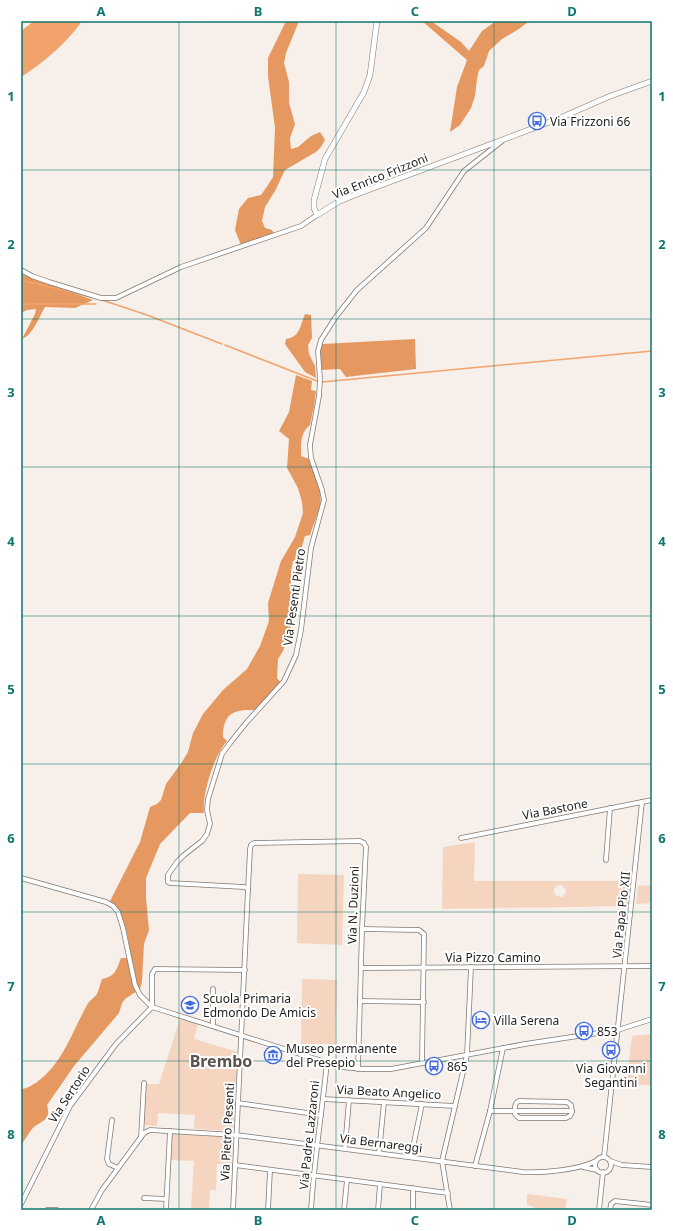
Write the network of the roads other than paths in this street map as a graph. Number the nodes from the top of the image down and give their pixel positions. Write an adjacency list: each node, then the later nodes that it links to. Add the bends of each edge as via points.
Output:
1 (377, 21): 4 (street, via 368,84 325,159 314,200)
2 (652, 81): 3 (street, Via Enrico Frizzoni)
3 (502, 140): 4 (street, Via Enrico Frizzoni, via 349,197); 13 (street, Via Pesenti Pietro, via 464,171 428,226 357,290 323,336 318,349 320,383 310,442 311,458 324,500 311,548 295,657 284,681 222,754 208,799 210,822 206,834 202,841 178,860 167,878 170,883)
4 (317, 216): 5 (street, Via Enrico Frizzoni, via 301,226 181,268 116,298 101,298 49,282)
5 (21, 270)
6 (652, 800): 7 (street, Via Bastone)
7 (642, 802): 8 (street, Via Bastone); 15 (street, Via Papa Pio XII)
8 (610, 808): 9 (street, Via Bastone); 11 (street)
9 (461, 838)
10 (364, 843): 13 (street, Via Pietro Pesenti, via 254,843 250,849); 14 (street, Via N. Duzioni, via 366,847)
11 (606, 860)
12 (21, 878): 24 (street, via 106,902 116,909 123,928 135,985 140,996)
13 (248, 889): 20 (street, Via Pietro Pesenti)
14 (362, 929): 17 (street, via 422,931); 19 (street, Via N. Duzioni)
15 (625, 966): 16 (street, Via Pizzo Camino); 18 (street, Via Pizzo Camino); 27 (street, Via Papa Pio XII)
16 (652, 966)
17 (424, 967): 18 (street, Via Pizzo Camino); 19 (street, Via Pizzo Camino); 23 (street)
18 (471, 967): 30 (street)
19 (361, 968): 22 (street, Via N. Duzioni)
20 (245, 970): 24 (street, via 155,969 152,974); 28 (street, Via Pietro Pesenti)
21 (213, 989): 26 (street)
22 (360, 1001): 23 (street); 33 (street, Via N. Duzioni)
23 (424, 1002): 32 (street)
24 (152, 1007): 26 (street); 74 (street, Via Sertorio, via 116,1044 71,1104)
25 (652, 1019): 27 (street)
26 (213, 1026): 28 (street)
27 (618, 1030): 29 (street); 53 (street)
28 (242, 1034): 31 (street); 38 (street, Via Pietro Pesenti)
29 (503, 1048): 30 (street); 41 (street)
30 (467, 1055): 32 (street); 40 (street)
31 (327, 1062): 33 (street); 35 (street, Via Padre Lazzaroni)
32 (422, 1063): 33 (street, via 386,1069)
33 (358, 1069)
34 (144, 1083): 48 (street)
35 (323, 1099): 36 (street, Via Beato Angelico); 44 (street, Via Padre Lazzaroni)
36 (349, 1100): 37 (street, Via Beato Angelico); 50 (street)
37 (384, 1102): 39 (street, Via Beato Angelico); 51 (street)
38 (238, 1103): 44 (street); 47 (street, Via Pietro Pesenti)
39 (422, 1104): 40 (street, Via Beato Angelico); 52 (street)
40 (455, 1106): 54 (street)
41 (490, 1111): 42 (street); 59 (street)
42 (515, 1111): 43 (street); 43 (street, via 520,1118 568,1118); 43 (street, via 515,1104 520,1101 567,1102 571,1105)
43 (572, 1111)
44 (321, 1115): 49 (street, Via Padre Lazzaroni)
45 (112, 1120): 62 (street, via 107,1159 109,1164)
46 (170, 1131): 47 (street, Via Bernareggi); 48 (street, Via Bernareggi, via 150,1130); 73 (street)
47 (236, 1136): 49 (street, Via Bernareggi); 57 (street, Via Pietro Pesenti)
48 (141, 1137): 62 (street)
49 (317, 1145): 50 (street, Via Bernareggi); 67 (street, Via Padre Lazzaroni)
50 (345, 1148): 51 (street, Via Bernareggi)
51 (379, 1153): 52 (street, Via Bernareggi)
52 (411, 1157): 54 (street, Via Bernareggi)
53 (604, 1157): 55 (street); 56 (street)
54 (442, 1161): 59 (street, Via Bernareggi); 71 (street)
55 (596, 1161): 60 (street); 65 (street)
56 (610, 1161): 58 (street); 63 (street)
57 (235, 1165): 64 (street); 80 (street, Via Pietro Pesenti)
58 (622, 1165): 61 (street); 63 (street)
59 (475, 1166): 60 (street, Via Bernareggi, via 528,1172)
60 (582, 1167): 65 (street)
61 (652, 1167)
62 (118, 1168): 78 (street)
63 (610, 1169): 66 (street)
64 (270, 1170): 67 (street); 81 (street)
65 (598, 1170): 66 (street)
66 (603, 1172): 87 (street)
67 (313, 1175): 68 (street); 82 (street, Via Padre Lazzaroni)
68 (347, 1180): 69 (street); 83 (street)
69 (380, 1184): 70 (street); 84 (street)
70 (413, 1188): 71 (street); 85 (street)
71 (448, 1193): 86 (street)
72 (144, 1198): 73 (street)
73 (166, 1200): 79 (street)
74 (21, 1204)
75 (652, 1205): 88 (street, via 616,1201 611,1204)
76 (47, 1210): 77 (street)
77 (57, 1210)
78 (91, 1210)
79 (166, 1210)
80 (233, 1210)
81 (268, 1210)
82 (311, 1210)
83 (344, 1210)
84 (378, 1210)
85 (413, 1210)
86 (450, 1210)
87 (599, 1210)
88 (610, 1210)

